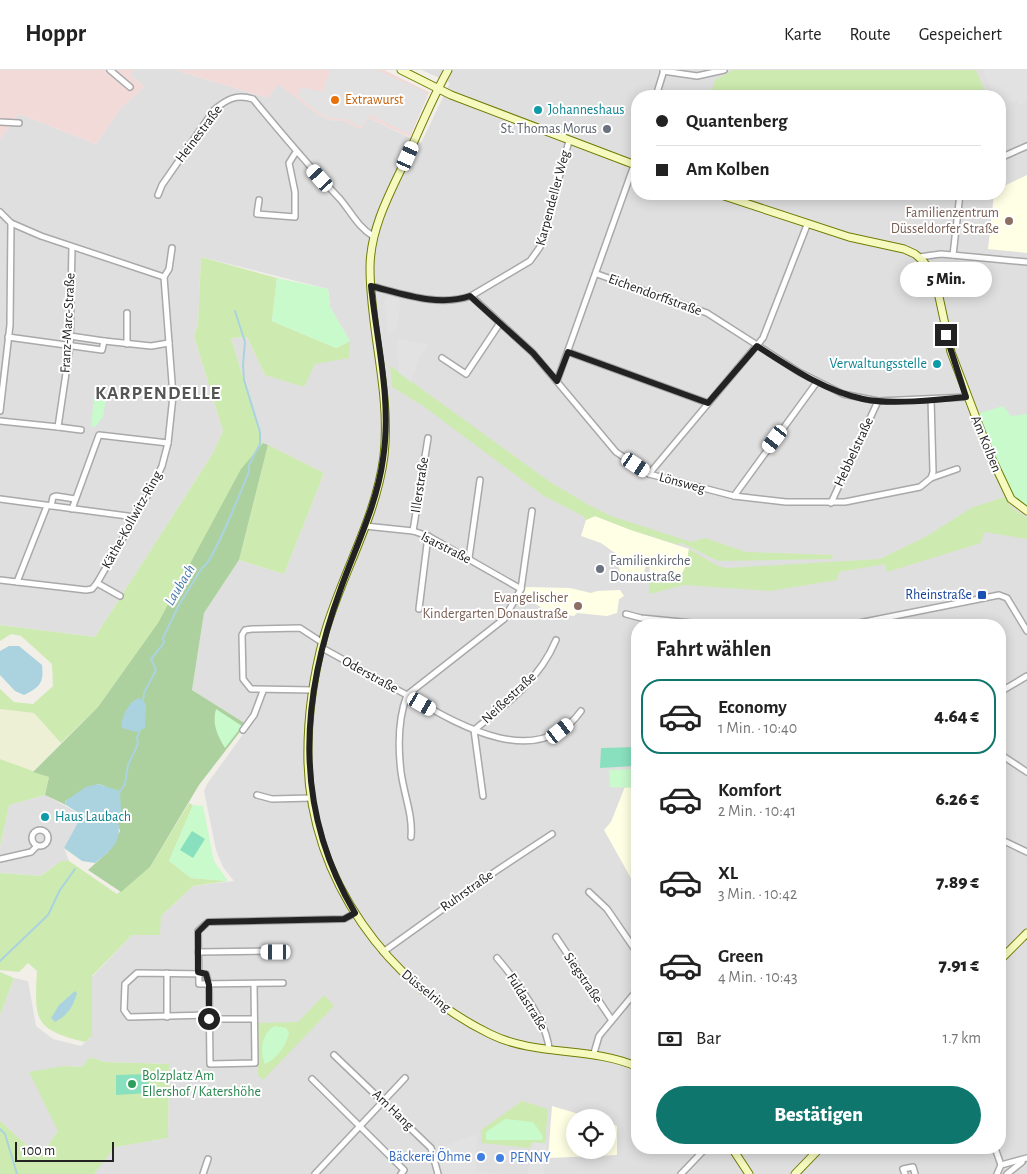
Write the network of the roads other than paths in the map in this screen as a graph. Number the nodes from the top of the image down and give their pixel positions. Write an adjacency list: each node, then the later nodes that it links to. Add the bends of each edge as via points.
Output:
1 (110, 70): 6 (street)
2 (400, 70): 7 (street)
3 (448, 70): 7 (street, Düsselring)
4 (724, 70): 5 (street, via 697,76)
5 (664, 71): 8 (street)
6 (130, 87)
7 (438, 89): 11 (street); 24 (street, Düsselring)
8 (658, 90)
9 (0, 122): 10 (street)
10 (18, 124)
11 (569, 141): 15 (street); 33 (street, Karpendeller Weg, via 537,255)
12 (1027, 146): 14 (street)
13 (296, 152): 17 (street, Heinestraße, via 253,99 235,96 214,110); 18 (street, via 290,163 295,217 257,214); 24 (street, Heinestraße)
14 (1006, 155)
15 (631, 164)
16 (631, 180): 30 (street)
17 (158, 195)
18 (259, 200)
19 (735, 200): 23 (street)
20 (959, 200): 27 (street)
21 (0, 212): 22 (street)
22 (11, 223): 25 (street); 37 (street)
23 (807, 225): 28 (street, via 857,240 904,249); 42 (street, via 764,338)
24 (373, 236): 32 (street, Düsselring)
25 (72, 247): 31 (street); 36 (street, Franz-Marc-Straße)
26 (172, 248): 31 (street, Käthe-Kollwitz-Ring, via 169,270)
27 (953, 255): 28 (street); 29 (street)
28 (919, 257): 47 (street, Am Kolben, via 936,283 946,335)
29 (1027, 262)
30 (597, 274): 42 (street, Eichendorffstraße, via 701,310); 43 (street)
31 (164, 277): 39 (street, Käthe-Kollwitz-Ring)
32 (371, 286): 33 (street, Karpendeller Weg, via 429,299); 70 (street, Düsselring, via 386,416 384,458)
33 (470, 296): 35 (street, Lönsweg)
34 (127, 313): 40 (street)
35 (500, 323): 44 (street, via 466,374); 45 (street, Lönsweg, via 533,353)
36 (70, 336): 38 (street); 41 (street, Franz-Marc-Straße)
37 (8, 337): 41 (street); 51 (street)
38 (104, 341): 40 (street); 41 (street, via 102,350)
39 (169, 343): 40 (street, via 152,346); 56 (street, Käthe-Kollwitz-Ring, via 173,396)
40 (127, 344)
41 (70, 346): 53 (street, Franz-Marc-Straße)
42 (757, 346): 46 (street, Eichendorffstraße); 50 (street)
43 (568, 352): 45 (street); 50 (street)
44 (442, 358)
45 (557, 381): 58 (street, Lönsweg, via 616,452)
46 (817, 382): 49 (street, Eichendorffstraße, via 852,396); 61 (street)
47 (966, 397): 48 (street); 68 (street, Am Kolben, via 1003,486 1016,504)
48 (931, 399): 49 (street, Eichendorffstraße); 59 (street, via 934,466)
49 (878, 401): 64 (street, Hebbelstraße)
50 (708, 403): 58 (street)
51 (0, 411)
52 (0, 421): 53 (street)
53 (58, 427): 54 (street)
54 (81, 430)
55 (428, 438): 71 (street, Illerstraße)
56 (168, 443): 63 (street, via 99,435); 69 (street, Käthe-Kollwitz-Ring, via 162,466)
57 (957, 469): 59 (street, Lönsweg)
58 (649, 474): 61 (street, Lönsweg)
59 (931, 478): 64 (street, Lönsweg, via 913,490)
60 (480, 480): 73 (street)
61 (734, 496): 64 (street, Lönsweg)
62 (0, 499): 65 (street)
63 (75, 499): 65 (street, via 56,496); 66 (street)
64 (831, 503)
65 (49, 506): 66 (street); 75 (street)
66 (72, 509): 69 (street)
67 (532, 511): 77 (street)
68 (1027, 512)
69 (135, 517): 76 (street, Käthe-Kollwitz-Ring)
70 (365, 526): 71 (street, Isarstraße); 85 (street, Düsselring)
71 (413, 532): 72 (street, Isarstraße)
72 (428, 536): 73 (street, Isarstraße); 79 (street)
73 (469, 558): 77 (street, Isarstraße)
74 (0, 580): 75 (street, Käthe-Kollwitz-Ring)
75 (17, 582): 76 (street, Käthe-Kollwitz-Ring, via 86,590)
76 (97, 583): 78 (street, Käthe-Kollwitz-Ring)
77 (522, 589): 90 (street, via 504,619)
78 (120, 596)
79 (419, 609)
80 (626, 614): 81 (street)
81 (649, 619)
82 (879, 619): 83 (street, via 999,595 1006,598)
83 (1027, 631)
84 (556, 640): 93 (street, Neißestraße, via 544,665 526,686)
85 (322, 646): 88 (street, Düsselring); 89 (street, via 300,628 245,630 242,635 243,679 251,689); 90 (street, Oderstraße)
86 (1027, 676): 87 (street)
87 (1006, 688)
88 (313, 690): 89 (street); 98 (street, Düsselring, via 308,763)
89 (263, 691): 92 (street, via 254,715)
90 (407, 695): 93 (street, Oderstraße, via 455,723); 100 (street, via 402,709 400,737 401,771 413,821)
91 (580, 711): 93 (street, Oderstraße, via 560,731 521,741)
92 (243, 730)
93 (474, 730): 97 (street)
94 (1006, 758): 95 (street)
95 (1027, 772)
96 (257, 795): 98 (street, via 272,799)
97 (483, 796)
98 (312, 798): 106 (street, Düsselring, via 328,860)
99 (552, 834): 113 (street, Ruhrstraße)
100 (411, 837)
101 (1006, 843): 103 (street)
102 (37, 846): 104 (street, via 31,852)
103 (1027, 852)
104 (0, 859)
105 (589, 892): 109 (street, via 607,909)
106 (355, 913): 112 (street, via 344,919 208,922 198,932); 113 (street, Düsselring)
107 (1027, 933): 111 (street)
108 (556, 937): 124 (street, Siegstraße)
109 (631, 944)
110 (281, 951): 112 (street)
111 (1006, 951)
112 (198, 952): 115 (street)
113 (383, 952): 125 (street, Düsselring, via 419,988 471,1024 519,1046)
114 (497, 958): 125 (street, Fuldastraße, via 545,1029)
115 (198, 972): 116 (street); 119 (street, via 206,974); 119 (street, via 199,984)
116 (167, 973): 121 (street); 121 (street, via 137,973 124,984 124,1010 129,1017)
117 (283, 983): 118 (street)
118 (254, 984): 119 (street); 123 (street)
119 (209, 985): 122 (street)
120 (631, 997): 124 (street)
121 (167, 1017): 122 (street)
122 (209, 1017): 123 (street); 123 (street, via 210,1064 254,1063)
123 (254, 1019)
124 (611, 1019): 126 (street, via 599,1036)
125 (549, 1050): 126 (street, Düsselring)
126 (594, 1053): 128 (street, Düsselring)
127 (334, 1055): 131 (street, Am Hang)
128 (631, 1065)
129 (405, 1078): 131 (street)
130 (312, 1079): 132 (street)
131 (384, 1101): 132 (street); 143 (street, Am Hang, via 431,1148)
132 (360, 1126): 141 (street); 142 (street, via 404,1170)
133 (700, 1154): 144 (street)
134 (736, 1154): 145 (street)
135 (814, 1154): 146 (street)
136 (997, 1154): 139 (street)
137 (208, 1159): 140 (street)
138 (1025, 1159): 139 (street); 150 (street)
139 (1001, 1165): 149 (street)
140 (203, 1174)
141 (315, 1174)
142 (401, 1174)
143 (438, 1174)
144 (680, 1174)
145 (749, 1174)
146 (795, 1174)
147 (905, 1174): 148 (street, via 903,1169 913,1166)
148 (915, 1174)
149 (997, 1174)
150 (1007, 1174)

